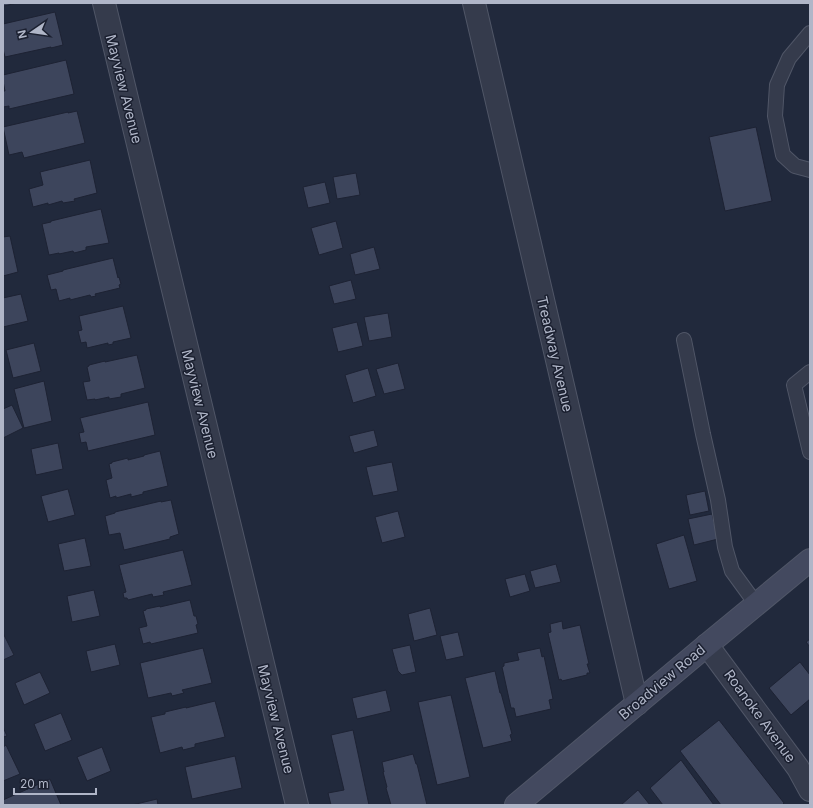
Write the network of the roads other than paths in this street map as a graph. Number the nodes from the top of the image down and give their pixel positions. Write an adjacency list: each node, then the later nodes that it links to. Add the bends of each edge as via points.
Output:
1 (104, 3): 13 (street, Mayview Avenue)
2 (474, 3): 11 (street, Treadway Avenue)
3 (810, 33): 4 (lane, via 789,58 777,85 775,116 783,155 795,166)
4 (810, 170)
5 (684, 340): 9 (lane, via 718,500 725,547 732,571)
6 (810, 372): 7 (lane, via 794,385)
7 (810, 452)
8 (810, 560): 9 (main road, Broadview Road)
9 (756, 604): 10 (main road, Broadview Road)
10 (707, 644): 11 (main road, Broadview Road); 12 (street, Roanoke Avenue, via 798,768)
11 (637, 704): 14 (main road, Broadview Road)
12 (810, 790)
13 (297, 805)
14 (516, 805)

